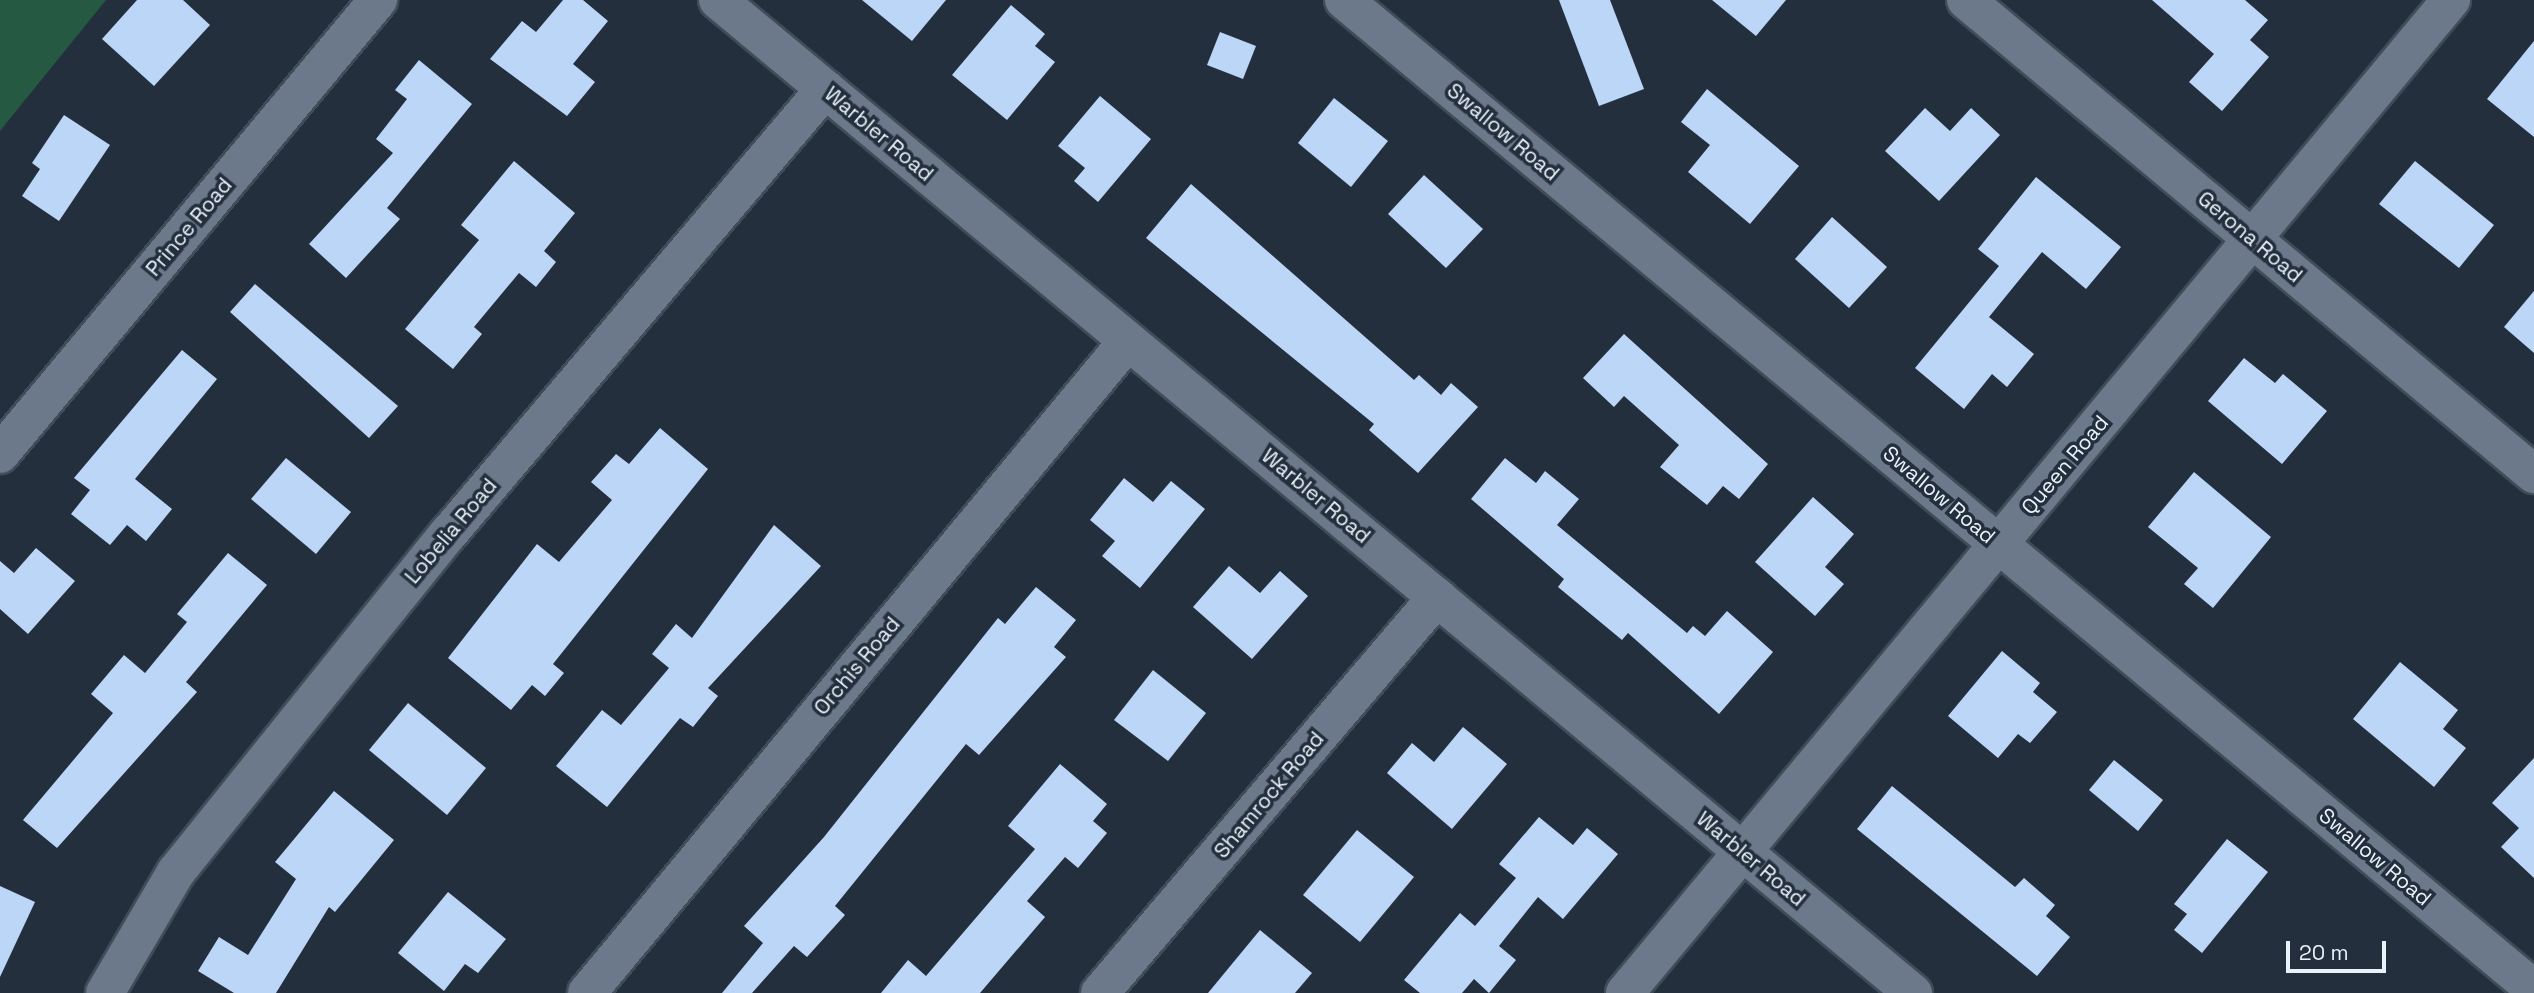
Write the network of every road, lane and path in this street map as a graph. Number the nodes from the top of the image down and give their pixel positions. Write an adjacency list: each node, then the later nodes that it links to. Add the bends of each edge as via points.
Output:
1 (378, 0): 9 (street, Prince Road)
2 (718, 0): 6 (street, Warbler Road)
3 (1344, 0): 11 (street, Swallow Road)
4 (1966, 0): 7 (street, Gerona Road)
5 (2451, 0): 7 (street, Queen Road)
6 (825, 89): 8 (street, Warbler Road); 15 (street, Lobelia Road, via 449,533 176,872)
7 (2253, 240): 10 (street, Gerona Road); 11 (street, Queen Road)
8 (1128, 341): 12 (street, Warbler Road); 16 (street, Orchis Road)
9 (0, 454)
10 (2534, 474)
11 (1998, 545): 13 (street, Queen Road); 14 (street, Swallow Road)
12 (1437, 597): 13 (street, Warbler Road); 17 (street, Shamrock Road)
13 (1742, 851): 18 (street, Queen Road); 19 (street, Warbler Road)
14 (2534, 989)
15 (105, 993)
16 (587, 993)
17 (1100, 993)
18 (1625, 993)
19 (1913, 993)

